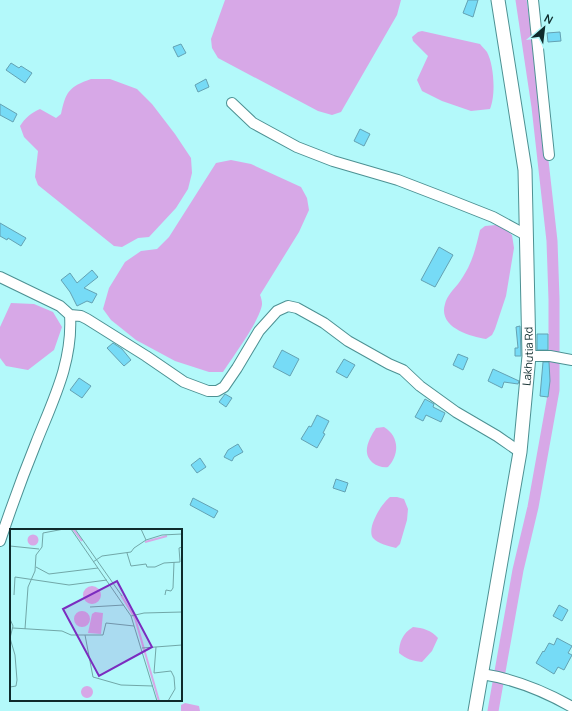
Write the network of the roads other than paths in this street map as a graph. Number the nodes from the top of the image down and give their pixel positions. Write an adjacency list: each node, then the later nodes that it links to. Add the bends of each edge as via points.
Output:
1 (498, 0): 5 (street, Lakhutia Rd, via 525,170)
2 (533, 0): 4 (street)
3 (232, 103): 5 (street, via 253,123 298,147 450,200 493,217)
4 (549, 156)
5 (526, 235): 8 (street, Lakhutia Rd)
6 (0, 277): 7 (street, via 60,306)
7 (70, 315): 10 (street, via 81,316 184,382 208,391 217,391 224,386 259,331 277,311 288,306 297,308 324,323 348,341 403,370 456,412); 11 (street, via 71,332 64,370)
8 (529, 356): 9 (street); 10 (street, Lakhutia Rd)
9 (572, 360)
10 (520, 452): 12 (street, Lakhutia Rd)
11 (0, 541)
12 (482, 674): 13 (street, via 520,683); 14 (street, Lakhutia Rd)
13 (572, 707)
14 (475, 711)

